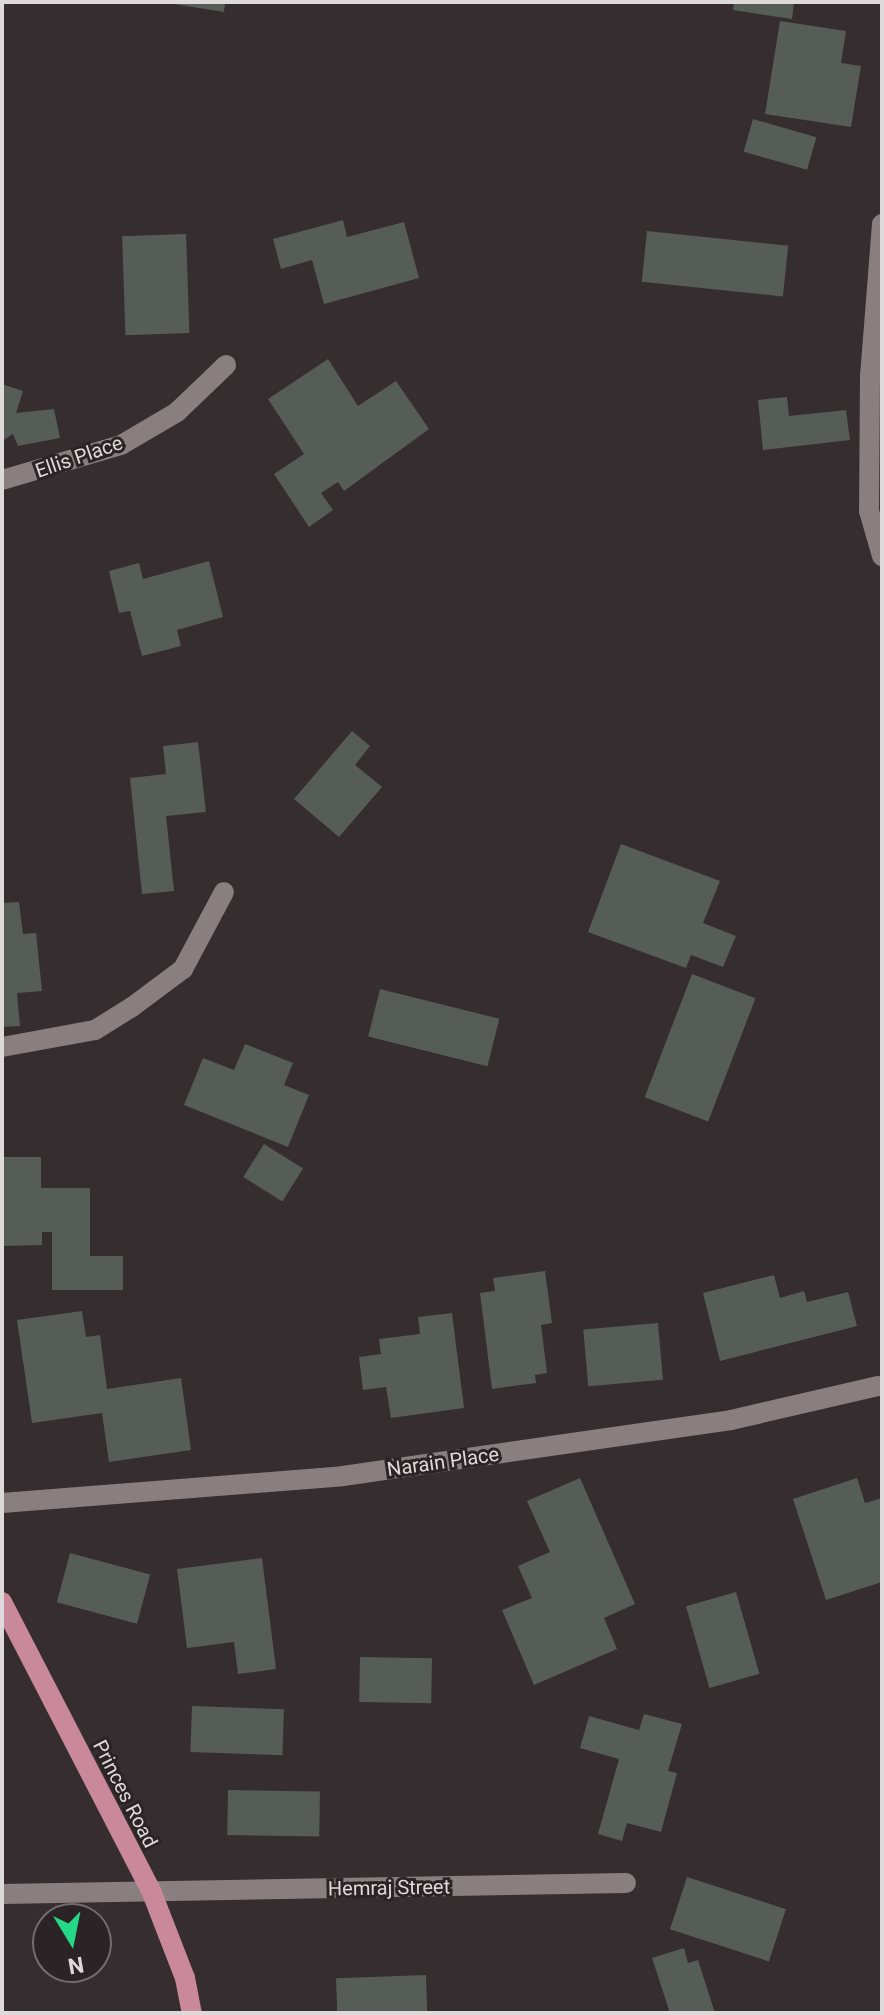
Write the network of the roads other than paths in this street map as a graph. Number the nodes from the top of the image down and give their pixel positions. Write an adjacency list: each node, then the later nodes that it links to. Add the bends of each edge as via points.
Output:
1 (882, 224): 4 (street, via 870,375 869,511)
2 (226, 365): 3 (street, Ellis Place, via 177,412 121,445)
3 (2, 480)
4 (882, 556)
5 (224, 892): 6 (street, via 183,969 132,1007 95,1030)
6 (2, 1047)
7 (878, 1386): 8 (street, Narain Place, via 731,1420 343,1476)
8 (2, 1503)
9 (2, 1602): 11 (main road, Princes Road)
10 (626, 1883): 11 (street, Hemraj Street)
11 (152, 1893): 12 (street, Hemraj Street); 13 (main road, Princes Road, via 185,1978)
12 (2, 1894)
13 (192, 2013)

